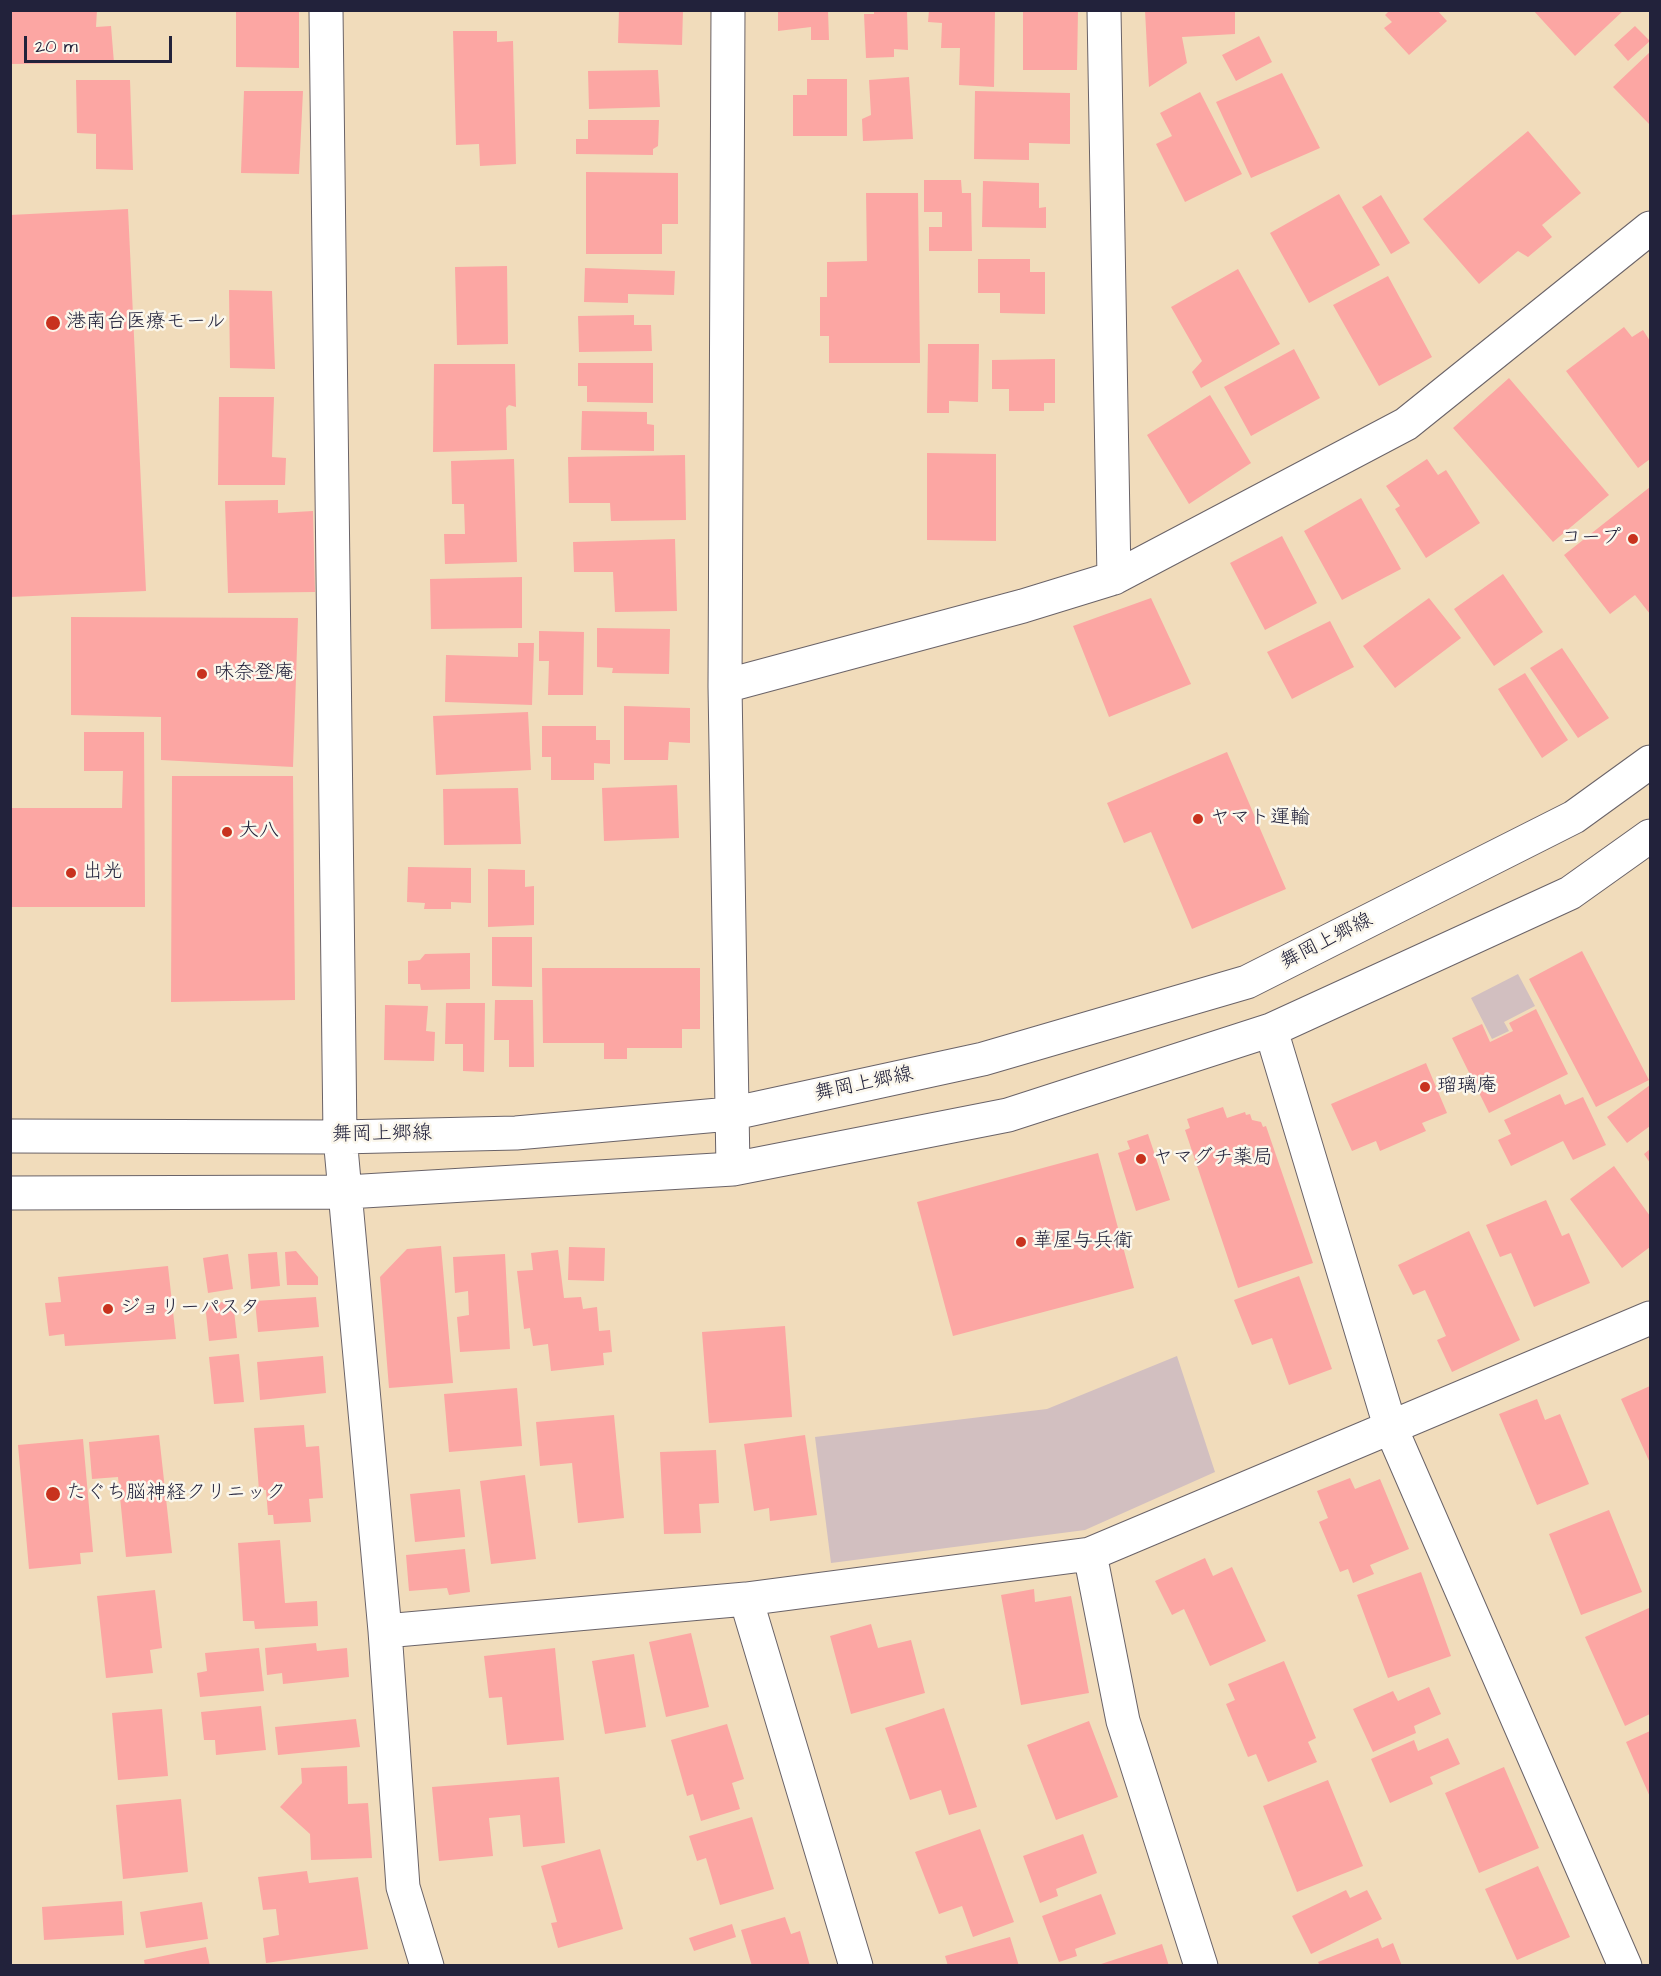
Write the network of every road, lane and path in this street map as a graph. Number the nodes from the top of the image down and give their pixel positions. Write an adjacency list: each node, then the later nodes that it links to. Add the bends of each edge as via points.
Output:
1 (326, 10): 12 (street)
2 (728, 10): 6 (street)
3 (1104, 10): 5 (street)
4 (1650, 228): 5 (street, via 1406,424)
5 (1114, 578): 6 (street)
6 (725, 686): 10 (street)
7 (1650, 762): 10 (street, 舞岡上郷線, via 1574,817 1247,982 983,1059)
8 (1650, 836): 9 (street, via 1570,893)
9 (1272, 1030): 13 (street, via 1008,1115); 17 (street)
10 (730, 1114): 12 (street, 舞岡上郷線, via 516,1132); 13 (street)
11 (10, 1136): 12 (street, 舞岡上郷線)
12 (340, 1137): 14 (street)
13 (733, 1168): 14 (street)
14 (347, 1192): 15 (street); 20 (street)
15 (10, 1193)
16 (1650, 1318): 17 (street)
17 (1390, 1426): 18 (street); 24 (street)
18 (1090, 1554): 19 (street); 23 (street, via 1123,1721)
19 (746, 1599): 20 (street); 22 (street)
20 (385, 1631): 21 (street, via 403,1887)
21 (427, 1965)
22 (856, 1965)
23 (1201, 1965)
24 (1625, 1965)

